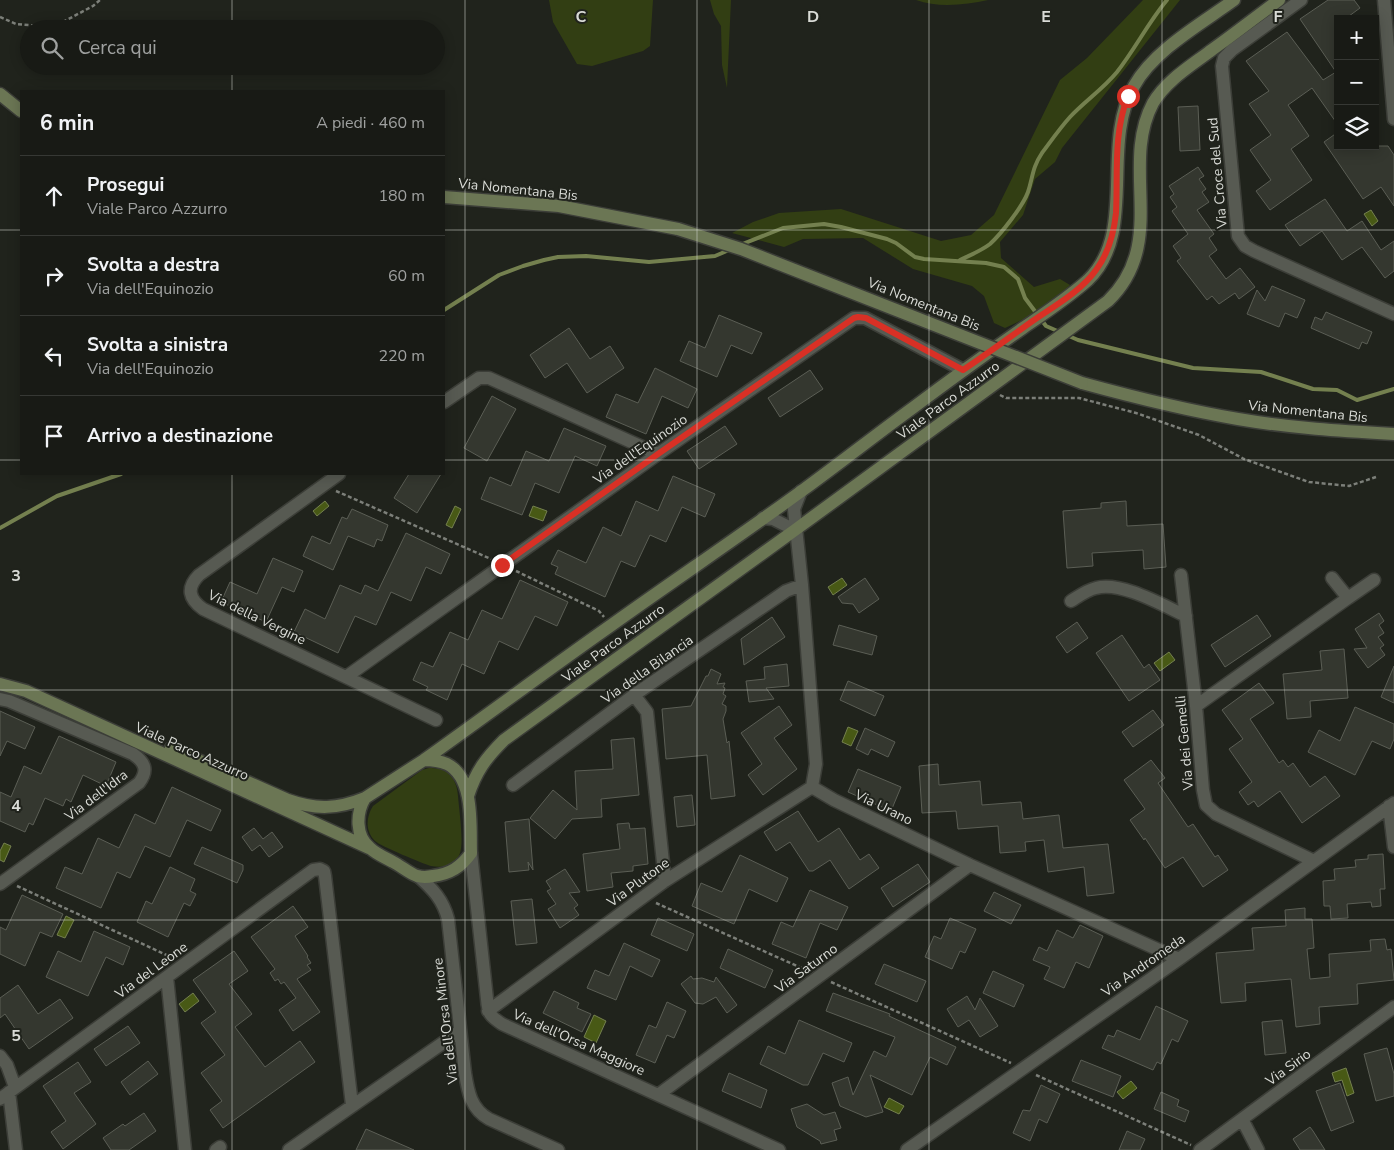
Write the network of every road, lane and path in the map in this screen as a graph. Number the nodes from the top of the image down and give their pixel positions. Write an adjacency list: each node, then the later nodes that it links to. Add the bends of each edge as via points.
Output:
1 (100, 0): 7 (path)
2 (1234, 0): 14 (street, Viale Parco Azzurro, via 1159,54 1133,86 1120,121 1112,235 1097,269 1072,294)
3 (1279, 0): 15 (street, Viale Parco Azzurro, via 1178,75 1159,94 1148,114 1140,148 1139,241 1133,263 1117,291 1108,301)
4 (1301, 0): 13 (street, Via Croce del Sud, via 1223,60 1238,236 1248,249)
5 (1384, 0): 11 (street)
6 (0, 17): 8 (path)
7 (67, 20)
8 (20, 24)
9 (0, 94): 10 (street)
10 (20, 110)
11 (1394, 119)
12 (445, 197): 17 (street, Via Nomentana Bis, bridge, via 559,206 678,230 741,249 1082,383 1149,401 1239,419 1320,430)
13 (1394, 314)
14 (963, 370): 18 (street, Via dell'Equinozio, via 866,318 856,318); 22 (street, Viale Parco Azzurro)
15 (987, 390): 20 (path, via 1006,398 1078,398 1136,413 1199,434 1244,458 1309,482 1349,486); 24 (street, Viale Parco Azzurro)
16 (445, 401): 18 (street, via 479,378 489,378)
17 (1394, 434)
18 (658, 454): 25 (street, Via dell'Equinozio)
19 (338, 475): 21 (street, Via della Vergine)
20 (1376, 477)
21 (323, 485): 25 (path); 35 (street, Via della Vergine, via 199,575 192,585 191,595 203,609)
22 (801, 491): 23 (street, Viale Parco Azzurro); 24 (street, via 794,509)
23 (763, 518): 24 (street); 33 (street, Viale Parco Azzurro)
24 (796, 530): 29 (street); 44 (street, Viale Parco Azzurro, via 504,740 482,764)
25 (502, 565): 33 (path, via 599,611); 35 (street, Via dell'Equinozio)
26 (1181, 574): 32 (street, Via dei Gemelli)
27 (1332, 578): 30 (street)
28 (1374, 580): 30 (street)
29 (802, 585): 37 (street, Via della Bilancia, via 786,591); 43 (street, via 815,752)
30 (1348, 598): 39 (street)
31 (1071, 601): 32 (street, via 1095,588 1107,586 1132,592)
32 (1186, 616): 39 (street, Via dei Gemelli)
33 (610, 626): 41 (street, Viale Parco Azzurro)
34 (0, 676): 45 (street, Viale Parco Azzurro, via 296,802 329,807)
35 (346, 677): 40 (street, Via della Vergine)
36 (0, 684): 48 (street, Viale Parco Azzurro, via 26,692)
37 (634, 695): 42 (street, Via della Bilancia); 53 (street, via 647,712)
38 (0, 699): 54 (street, Via dell'Idra, via 134,754 144,769 139,783)
39 (1196, 706): 50 (street, Via dei Gemelli, via 1203,790 1208,807 1216,814)
40 (436, 720)
41 (424, 760): 44 (street, Viale Parco Azzurro, via 441,762 453,768 462,779); 45 (street, Viale Parco Azzurro)
42 (513, 785)
43 (812, 787): 51 (street, Via Urano); 53 (street, Via Plutone)
44 (468, 796): 49 (street, Viale Parco Azzurro)
45 (365, 798): 48 (street, via 358,812 358,823)
46 (1392, 804): 47 (street); 50 (street, Via Andromeda)
47 (1394, 847)
48 (369, 848): 52 (street, Viale Parco Azzurro)
49 (471, 853): 52 (street, via 451,872); 61 (street)
50 (1314, 860): 56 (street, Via Andromeda)
51 (970, 865): 56 (street, Via Urano); 58 (street, Via Saturno)
52 (418, 876): 62 (street, Via dell'Orsa Minore, via 440,898 448,919)
53 (665, 880): 55 (street, Via Plutone)
54 (3, 882): 57 (path)
55 (643, 897): 58 (path); 61 (street, Via Plutone)
56 (1179, 959): 64 (street, Via Andromeda)
57 (186, 963): 59 (street, Via del Leone); 67 (street, Via del Leone, via 313,870 321,869 326,876)
58 (819, 976): 64 (path); 66 (street, Via Saturno)
59 (167, 977): 65 (street, Via del Leone); 70 (street)
60 (1394, 1007): 68 (street, Via Sirio)
61 (488, 1011): 66 (street, Via dell'Orsa Maggiore, via 502,1024)
62 (460, 1031): 67 (street); 72 (street, Via dell'Orsa Minore, via 468,1089 472,1103 480,1113)
63 (0, 1056): 65 (street, via 7,1066)
64 (1022, 1069): 74 (street, Via Andromeda); 75 (path)
65 (8, 1093): 69 (street)
66 (658, 1094): 73 (street, Via dell'Orsa Maggiore)
67 (352, 1105): 71 (street)
68 (1242, 1120): 75 (street, Via Sirio); 76 (street)
69 (16, 1150)
70 (185, 1150)
71 (289, 1150)
72 (558, 1150)
73 (779, 1150)
74 (907, 1150)
75 (1200, 1150)
76 (1258, 1150)

